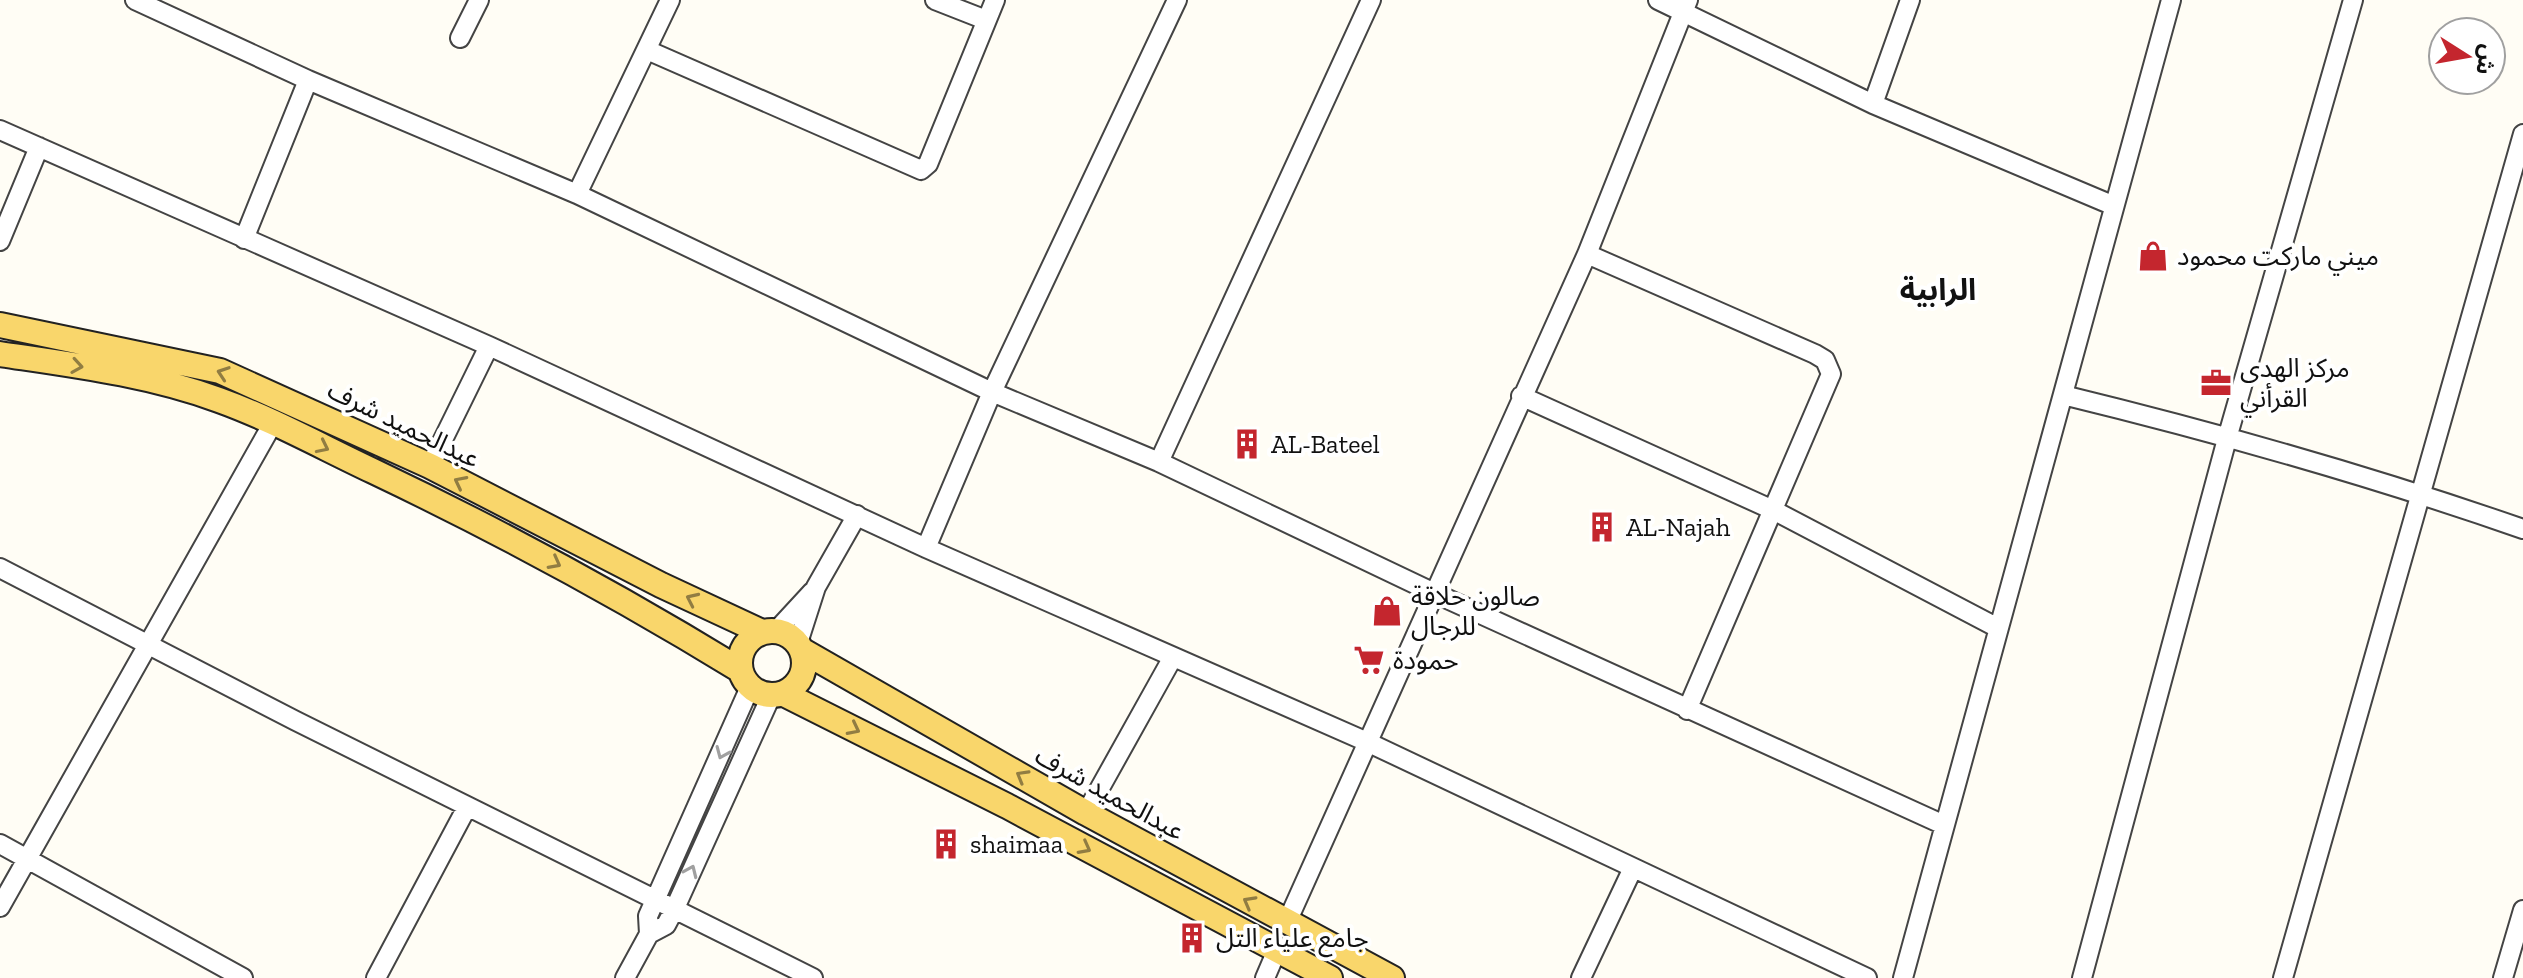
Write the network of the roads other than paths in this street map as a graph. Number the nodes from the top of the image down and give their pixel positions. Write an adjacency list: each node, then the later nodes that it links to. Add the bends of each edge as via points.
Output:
1 (135, 0): 16 (street)
2 (479, 0): 14 (street)
3 (670, 0): 15 (street)
4 (935, 0): 13 (street)
5 (995, 0): 13 (street)
6 (1177, 0): 29 (street)
7 (1371, 0): 34 (street)
8 (1658, 0): 12 (street)
9 (1910, 0): 17 (street)
10 (2171, 0): 22 (street)
11 (2353, 0): 33 (street)
12 (1686, 6): 17 (street); 25 (street)
13 (986, 20): 15 (street, via 928,164 921,170)
14 (460, 38)
15 (647, 50): 21 (street)
16 (308, 80): 21 (street); 23 (street)
17 (1873, 104): 22 (street)
18 (0, 130): 20 (street)
19 (2523, 134): 36 (street)
20 (39, 147): 23 (street); 24 (street)
21 (577, 194): 29 (street)
22 (2112, 205): 30 (street)
23 (244, 239): 27 (street)
24 (0, 241)
25 (1587, 254): 31 (street); 37 (street, via 1825,360 1831,374 1828,385)
26 (0, 325): 35 (main road, عبدالحميد شرف, one-way to 26, via 220,371)
27 (489, 346): 35 (street); 38 (street)
28 (0, 354): 32 (main road, one-way to 32, via 154,380)
29 (992, 392): 34 (street); 40 (street)
30 (2063, 395): 33 (street); 44 (street)
31 (1521, 396): 37 (street); 43 (street)
32 (273, 423): 46 (street); 49 (main road, one-way to 49, via 649,614)
33 (2228, 435): 36 (street); 75 (street)
34 (1159, 462): 43 (street)
35 (430, 466): 45 (main road, عبدالحميد شرف, one-way to 35)
36 (2422, 493): 39 (street); 76 (street)
37 (1773, 510): 44 (street); 50 (street)
38 (857, 515): 40 (street); 42 (street)
39 (2523, 529)
40 (926, 548): 48 (street)
41 (0, 568): 46 (street)
42 (816, 587): 45 (street); 47 (street)
43 (1432, 592): 50 (street); 51 (street)
44 (1998, 628): 54 (street)
45 (769, 631): 47 (main road); 49 (main road, via 747,643 740,661)
46 (150, 644): 52 (street); 56 (street)
47 (800, 647): 49 (main road, via 802,676); 53 (main road, عبدالحميد شرف, one-way to 47)
48 (1173, 657): 51 (street); 53 (street)
49 (761, 687): 58 (street, one-way to 58); 60 (street, one-way to 49); 64 (main road, one-way to 64)
50 (1687, 710): 54 (street)
51 (1365, 741): 57 (street); 62 (street)
52 (467, 807): 58 (street); 66 (street)
53 (1086, 813): 62 (main road, عبدالحميد شرف, one-way to 53)
54 (1944, 825): 74 (street)
55 (0, 844): 56 (street)
56 (29, 860): 59 (street); 65 (street)
57 (1633, 868): 72 (street); 73 (street)
58 (656, 899): 60 (street); 63 (street, via 648,916)
59 (0, 907)
60 (675, 908): 63 (street, via 666,925); 68 (street)
61 (2523, 910): 77 (street)
62 (1287, 922): 71 (main road, عبدالحميد شرف)
63 (649, 934): 67 (street)
64 (1277, 950): 69 (street); 70 (main road)
65 (243, 978)
66 (376, 978)
67 (625, 978)
68 (813, 978)
69 (1265, 978)
70 (1330, 978)
71 (1392, 978)
72 (1581, 978)
73 (1867, 978)
74 (1903, 978)
75 (2082, 978)
76 (2283, 978)
77 (2503, 978)

